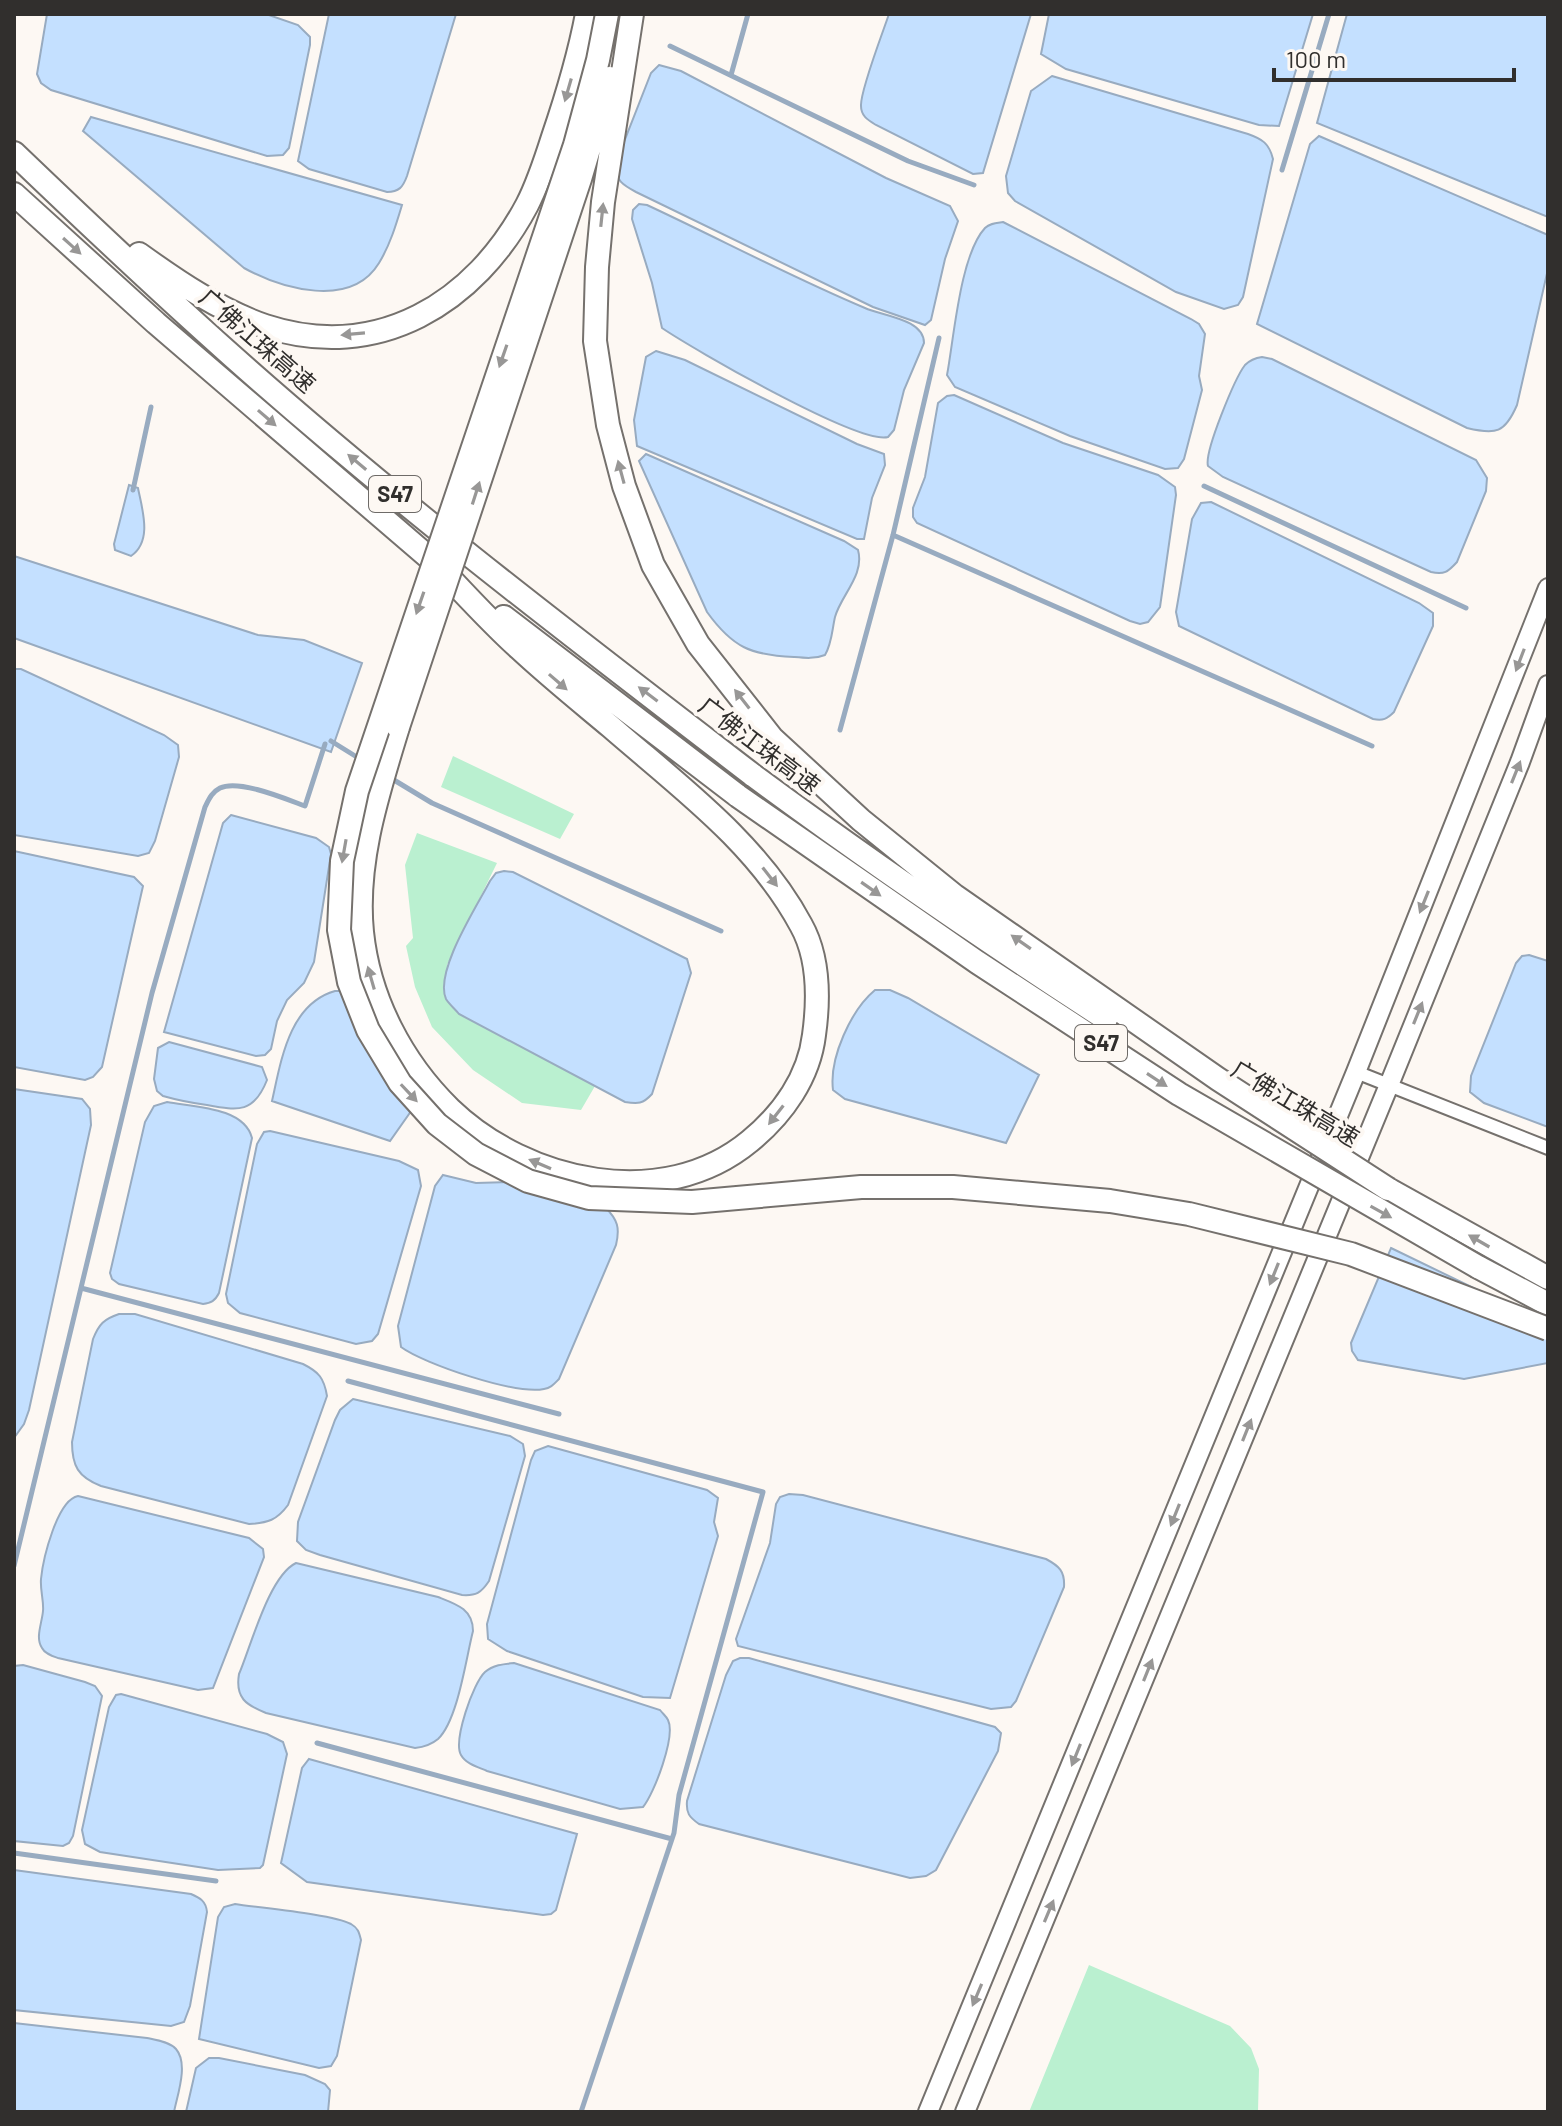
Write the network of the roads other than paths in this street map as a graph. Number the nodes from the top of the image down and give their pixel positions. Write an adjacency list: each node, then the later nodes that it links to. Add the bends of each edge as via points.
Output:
1 (587, 14): 5 (highway, one-way to 5, via 567,96 529,202 509,237 457,293 427,314 386,330 309,335 266,326 218,306)
2 (607, 14): 16 (highway, one-way to 16, bridge, via 575,145 357,791 342,861 339,930 349,982 368,1030 400,1083 437,1124 476,1154 528,1181 589,1198 692,1202 877,1187 953,1187 1110,1201 1189,1214 1351,1254)
3 (630, 14): 7 (highway, one-way to 3, bridge, via 519,648 718,820 784,894 804,930 818,1010 813,1046 798,1086 773,1122 703,1170 668,1180 592,1180 553,1170 481,1134 451,1110 403,1051 375,992 362,929 363,863 398,727 580,179); 13 (highway, one-way to 3, bridge, via 1218,1079 955,896 772,738 698,644 653,565 624,486 595,341 603,202)
4 (14, 153): 5 (highway, 广佛江珠高速 / S47)
5 (54, 191): 13 (highway, 广佛江珠高速 / S47, one-way to 5, bridge, via 988,943 754,776 400,498 231,355)
6 (14, 194): 7 (highway, 广佛江珠高速 / S47, one-way to 7)
7 (441, 569): 15 (highway, 广佛江珠高速 / S47, one-way to 15, bridge, via 738,796 977,962 1179,1094)
8 (1548, 588): 10 (main road, one-way to 10)
9 (1548, 685): 11 (main road, one-way to 9)
10 (1356, 1072): 11 (street); 17 (main road, one-way to 17)
11 (1389, 1085): 12 (street); 18 (main road, one-way to 11)
12 (1548, 1148)
13 (1388, 1189): 14 (highway, 广佛江珠高速 / S47, one-way to 13)
14 (1548, 1278)
15 (1548, 1304)
16 (1548, 1329)
17 (928, 2112)
18 (965, 2112)

